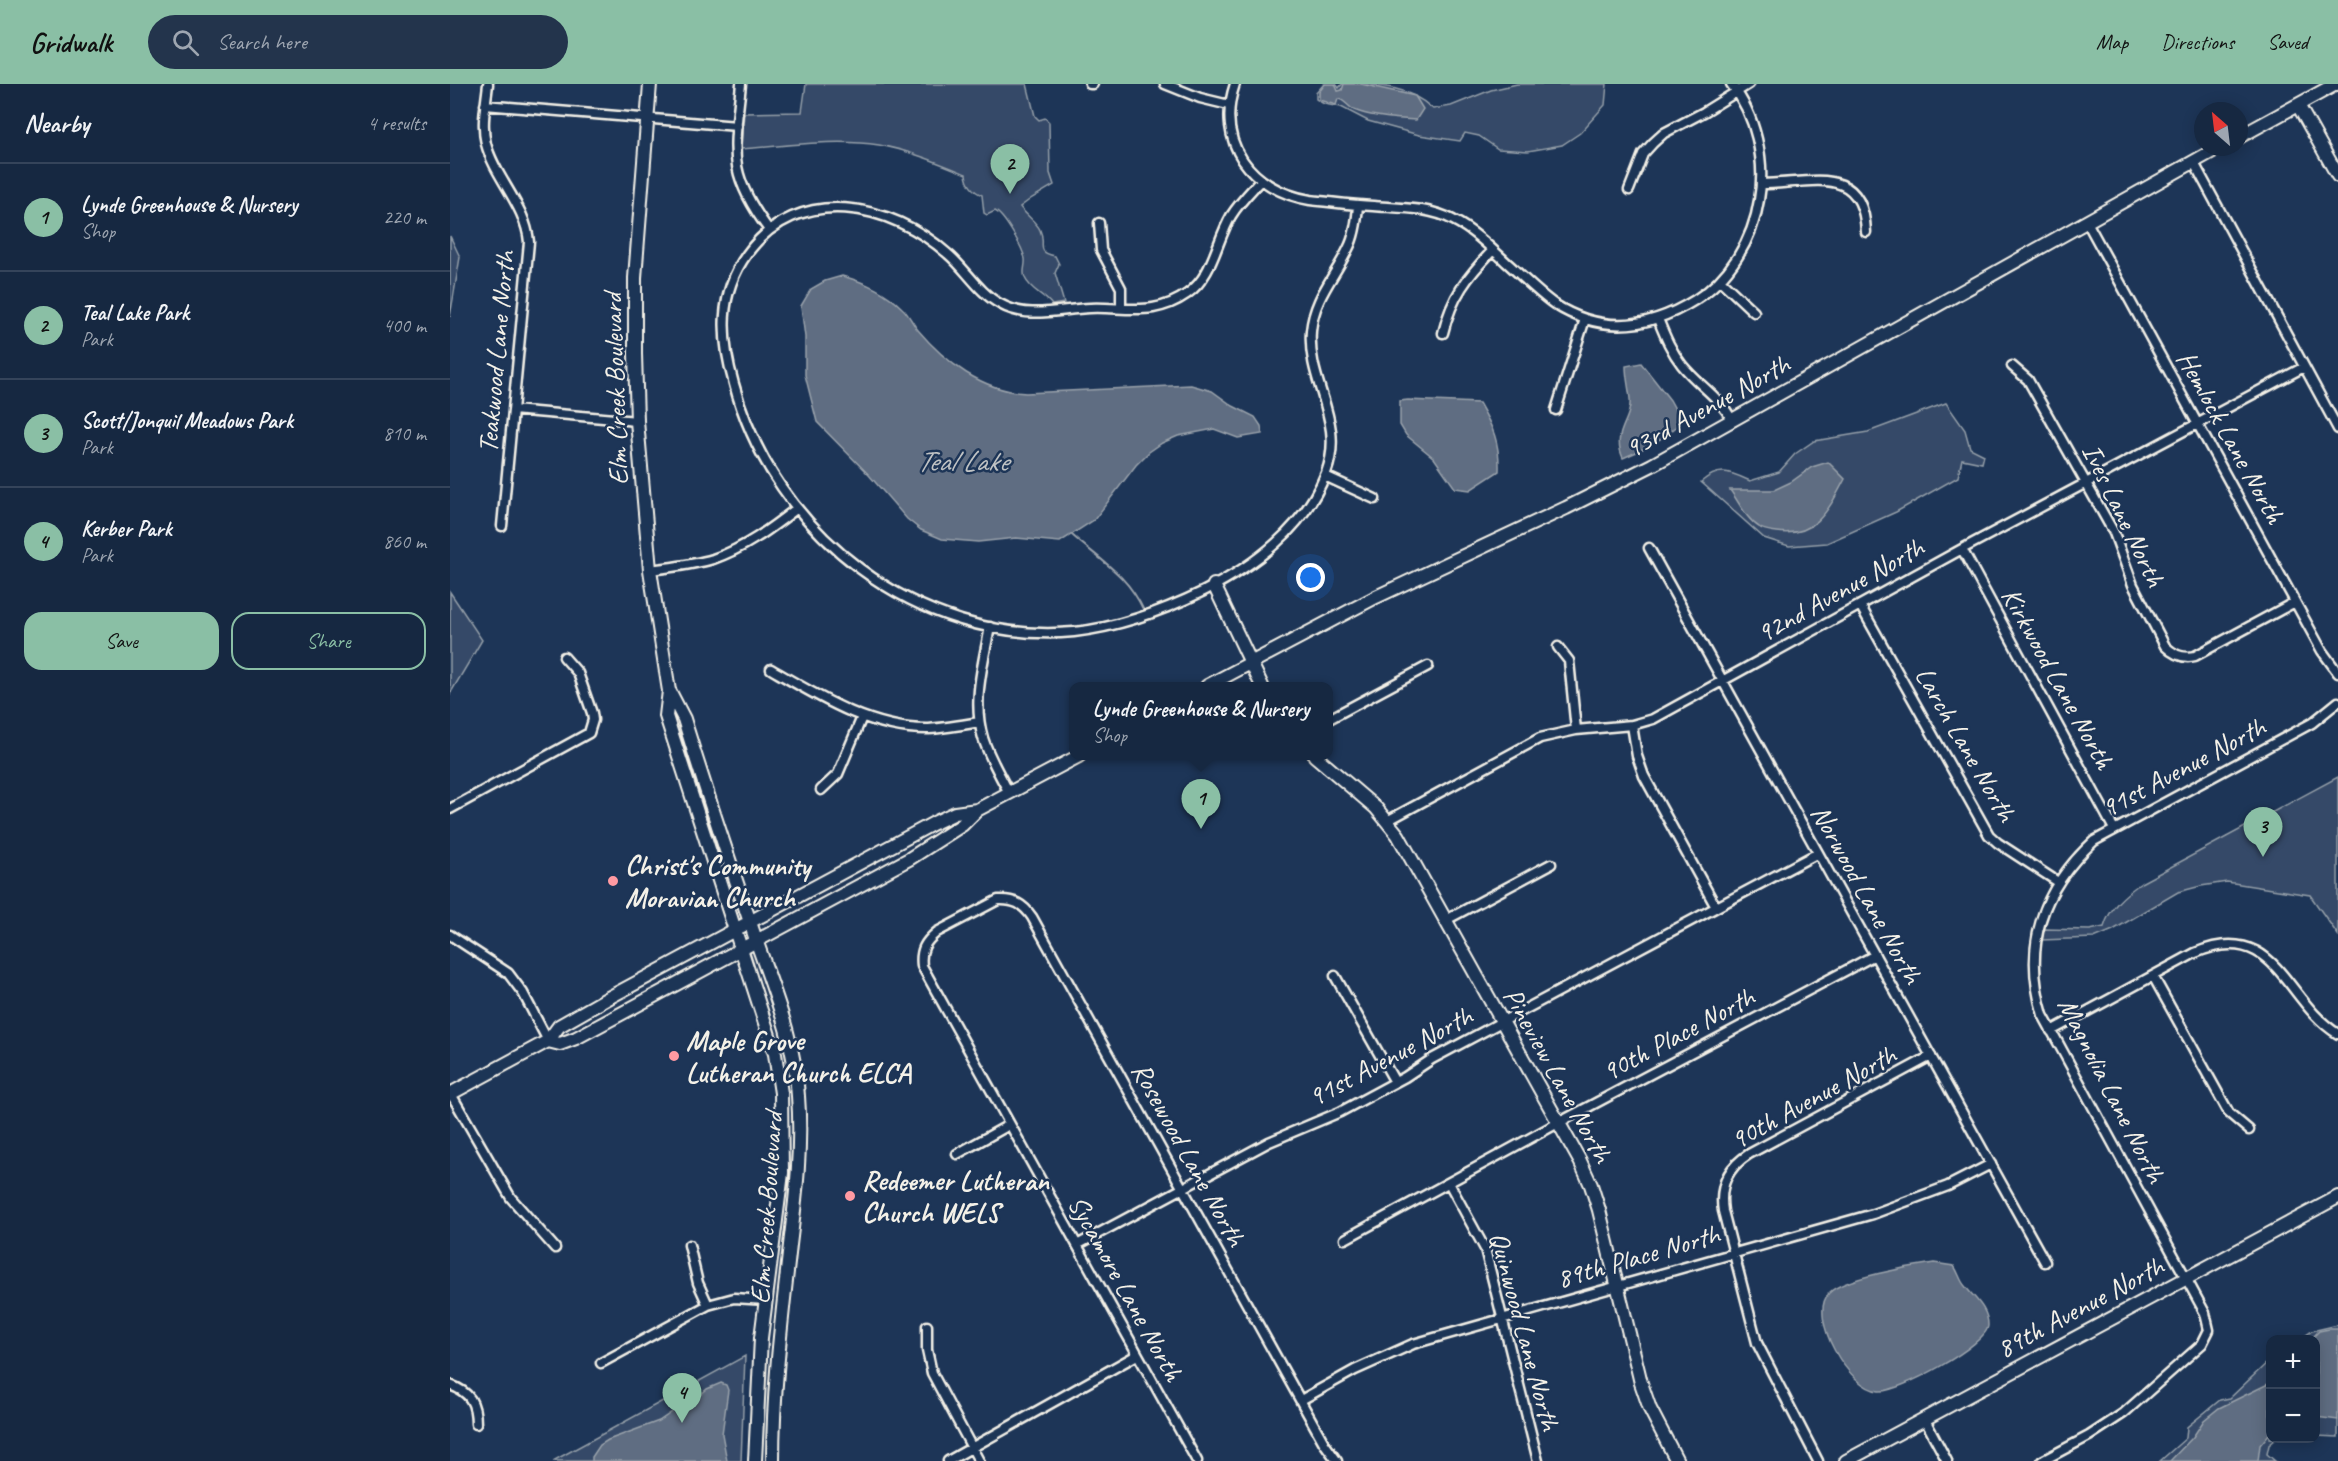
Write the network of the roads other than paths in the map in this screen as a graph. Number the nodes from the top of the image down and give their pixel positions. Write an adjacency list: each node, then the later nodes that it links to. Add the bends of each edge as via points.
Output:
1 (488, 84): 9 (street, Teakwood Lane North)
2 (650, 84): 12 (street, Elm Creek Boulevard)
3 (741, 84): 13 (street)
4 (1164, 84): 10 (street)
5 (1235, 84): 10 (street)
6 (1749, 84): 8 (street)
7 (2336, 84): 11 (street)
8 (1734, 88): 19 (street, via 1756,137); 20 (street, via 1653,143 1643,154)
9 (486, 105): 12 (street); 35 (street, Teakwood Lane North, via 486,146 529,234)
10 (1229, 105): 18 (street, via 1237,150)
11 (2298, 105): 14 (street); 17 (street)
12 (647, 118): 13 (street); 37 (street, Elm Creek Boulevard, via 635,278)
13 (737, 126): 24 (street, via 735,152 740,183)
14 (2248, 131)
15 (2203, 156): 16 (street, 93rd Avenue North)
16 (2193, 161): 22 (street, 93rd Avenue North); 34 (street)
17 (2338, 176)
18 (1260, 181): 21 (street, via 1292,197); 28 (street, via 1231,217 1197,287 1156,308)
19 (1762, 184): 25 (street, via 1817,180 1841,184 1859,199); 27 (street, via 1744,246)
20 (1629, 190)
21 (1358, 205): 26 (street, via 1417,209 1453,219); 41 (street, via 1352,240 1323,290 1312,328 1313,367 1333,439)
22 (2087, 222): 38 (street, 93rd Avenue North); 39 (street, Hemlock Lane North)
23 (1098, 223): 28 (street, via 1101,250 1121,288)
24 (769, 230): 28 (street, via 826,208 866,209 908,225 930,239 1004,307 1029,313); 44 (street, via 747,254 732,282 723,328 730,371 747,426)
25 (1866, 232)
26 (1493, 250): 30 (street, via 1540,293); 32 (street, via 1460,288)
27 (1720, 280): 29 (street); 31 (street, via 1701,296)
28 (1121, 308)
29 (1754, 312)
30 (1585, 319): 31 (street, via 1625,324); 36 (street)
31 (1658, 319): 38 (street, via 1671,349 1718,399)
32 (1443, 333)
33 (2012, 366): 42 (street, Ives Lane North, via 2028,380)
34 (2304, 367): 39 (street, 92nd Avenue North); 40 (street)
35 (513, 410): 37 (street); 45 (street, Teakwood Lane North)
36 (1556, 410)
37 (637, 421): 48 (street, Elm Creek Boulevard)
38 (1732, 421): 55 (street, 93rd Avenue North, via 1599,492 1376,597)
39 (2198, 424): 42 (street, 92nd Avenue North); 50 (street, Hemlock Lane North)
40 (2338, 429)
41 (1325, 476): 43 (street); 49 (street, via 1280,540)
42 (2086, 482): 47 (street, 92nd Avenue North); 50 (street, Ives Lane North, via 2114,533 2141,602 2165,646 2176,655 2195,656)
43 (1375, 499)
44 (796, 509): 48 (street, via 733,551 712,559); 52 (street, via 845,558 873,579 933,611)
45 (502, 526)
46 (1649, 548): 59 (street, Norwood Lane North)
47 (1962, 549): 51 (street, 92nd Avenue North); 76 (street, Kirkwood Lane North)
48 (650, 570): 62 (street, Elm Creek Boulevard)
49 (1214, 585): 52 (street, via 1149,615 1097,628 1044,632); 55 (street)
50 (2295, 602): 58 (street, Hemlock Lane North)
51 (1860, 605): 59 (street, 92nd Avenue North); 79 (street, Larch Lane North, via 1989,835)
52 (990, 627): 66 (street, via 979,686)
53 (1558, 647): 68 (street, via 1569,661)
54 (564, 657): 73 (street, via 578,673 592,713 589,733)
55 (1250, 663): 60 (street, 93rd Avenue North); 61 (street)
56 (1428, 666): 65 (street)
57 (771, 669): 64 (street)
58 (2338, 673)
59 (1724, 680): 67 (street, 92nd Avenue North, via 1653,719); 77 (street, Norwood Lane North)
60 (1216, 682)
61 (1260, 682)
62 (669, 691): 83 (street, Elm Creek Boulevard, via 684,719); 84 (street, Elm Creek Boulevard, via 666,716)
63 (2338, 702): 76 (street, 91st Avenue North, via 2312,723)
64 (862, 717): 66 (street, via 928,729); 71 (street, via 838,774)
65 (1333, 717)
66 (979, 722): 72 (street, via 983,740)
67 (1632, 725): 68 (street, 92nd Avenue North); 81 (street, via 1641,769)
68 (1576, 730): 75 (street, 92nd Avenue North, via 1540,738)
69 (1072, 760): 72 (street)
70 (1320, 760): 75 (street, Pineview Lane North)
71 (821, 790)
72 (1010, 793): 74 (street)
73 (450, 809)
74 (977, 810): 83 (street, via 955,813 934,823); 86 (street, via 962,825 909,859)
75 (1387, 821): 82 (street, Pineview Lane North)
76 (2114, 829): 79 (street, 91st Avenue North, via 2094,841)
77 (1818, 853): 81 (street, 91st Avenue North); 88 (street, Norwood Lane North)
78 (1551, 864): 82 (street)
79 (2058, 882): 92 (street, Magnolia Lane North, via 2039,926 2034,953 2038,997)
80 (984, 907): 99 (street, Sycamore Lane North, via 937,932 923,947 921,957 925,974); 104 (street, Rosewood Lane North, via 1009,900 1027,910)
81 (1716, 907): 91 (street, 91st Avenue North)
82 (1446, 920): 91 (street, Pineview Lane North)
83 (750, 922): 84 (street); 86 (street, Elm Creek Boulevard)
84 (735, 929): 87 (street, Elm Creek Boulevard); 94 (street, via 559,1026)
85 (450, 935): 94 (street, via 508,973)
86 (756, 940): 87 (street); 126 (street, Elm Creek Boulevard, via 775,989 798,1094 795,1195 773,1414)
87 (741, 948): 94 (street, via 576,1038 560,1044); 114 (street, Elm Creek Boulevard, via 775,1054 781,1093 782,1173)
88 (1875, 955): 95 (street, Norwood Lane North); 98 (street, 90th Place North)
89 (1335, 976): 96 (street)
90 (2153, 976): 92 (street); 93 (street, via 2208,947 2251,948 2276,965 2316,1018); 100 (street, via 2229,1113)
91 (1502, 1021): 96 (street, 91st Avenue North); 98 (street, Pineview Lane North)
92 (2051, 1031): 112 (street, Magnolia Lane North)
93 (2338, 1034)
94 (548, 1041): 97 (street)
95 (1931, 1056): 102 (street, Norwood Lane North); 110 (street, 90th Avenue North, via 1739,1160 1730,1169 1721,1190)
96 (1395, 1082): 104 (street, 91st Avenue North)
97 (450, 1094): 109 (street, via 511,1198)
98 (1558, 1123): 103 (street, 90th Place North); 113 (street, Pineview Lane North, via 1591,1185)
99 (1009, 1125): 101 (street); 108 (street, Sycamore Lane North)
100 (2249, 1130)
101 (957, 1154)
102 (1991, 1164): 110 (street, 89th Place North, via 1915,1200); 111 (street, Norwood Lane North)
103 (1449, 1183): 106 (street, 90th Place North); 116 (street, Quinwood Lane North, via 1485,1249)
104 (1182, 1188): 108 (street, 91st Avenue North); 121 (street, Rosewood Lane North)
105 (2338, 1197): 112 (street, 89th Avenue North)
106 (1345, 1239)
107 (689, 1245): 115 (street)
108 (1077, 1245): 118 (street, Sycamore Lane North)
109 (555, 1248)
110 (1733, 1253): 113 (street, 89th Place North); 133 (street, 90th Avenue North, via 1757,1343)
111 (2045, 1262)
112 (2186, 1278): 122 (street, 89th Avenue North); 136 (street, Magnolia Lane North, via 2208,1322 2209,1330 2202,1344 2124,1413)
113 (1617, 1286): 116 (street, 89th Place North); 132 (street, Pineview Lane North, via 1644,1392)
114 (766, 1300): 115 (street, via 734,1298); 125 (street, Elm Creek Boulevard)
115 (708, 1305): 119 (street)
116 (1501, 1318): 121 (street, 89th Place North, via 1398,1350); 131 (street, Quinwood Lane North)
117 (927, 1326): 124 (street, via 932,1373)
118 (1137, 1355): 124 (street); 129 (street, Sycamore Lane North)
119 (601, 1363)
120 (450, 1385): 123 (street, via 471,1398)
121 (1301, 1400): 130 (street, Rosewood Lane North)
122 (1924, 1418): 134 (street, 89th Avenue North); 135 (street)
123 (476, 1424)
124 (972, 1448): 127 (street); 128 (street)
125 (755, 1461)
126 (773, 1461)
127 (948, 1461)
128 (979, 1461)
129 (1197, 1461)
130 (1337, 1461)
131 (1538, 1461)
132 (1677, 1461)
133 (1818, 1461)
134 (1846, 1461)
135 (1947, 1461)
136 (2042, 1461)

